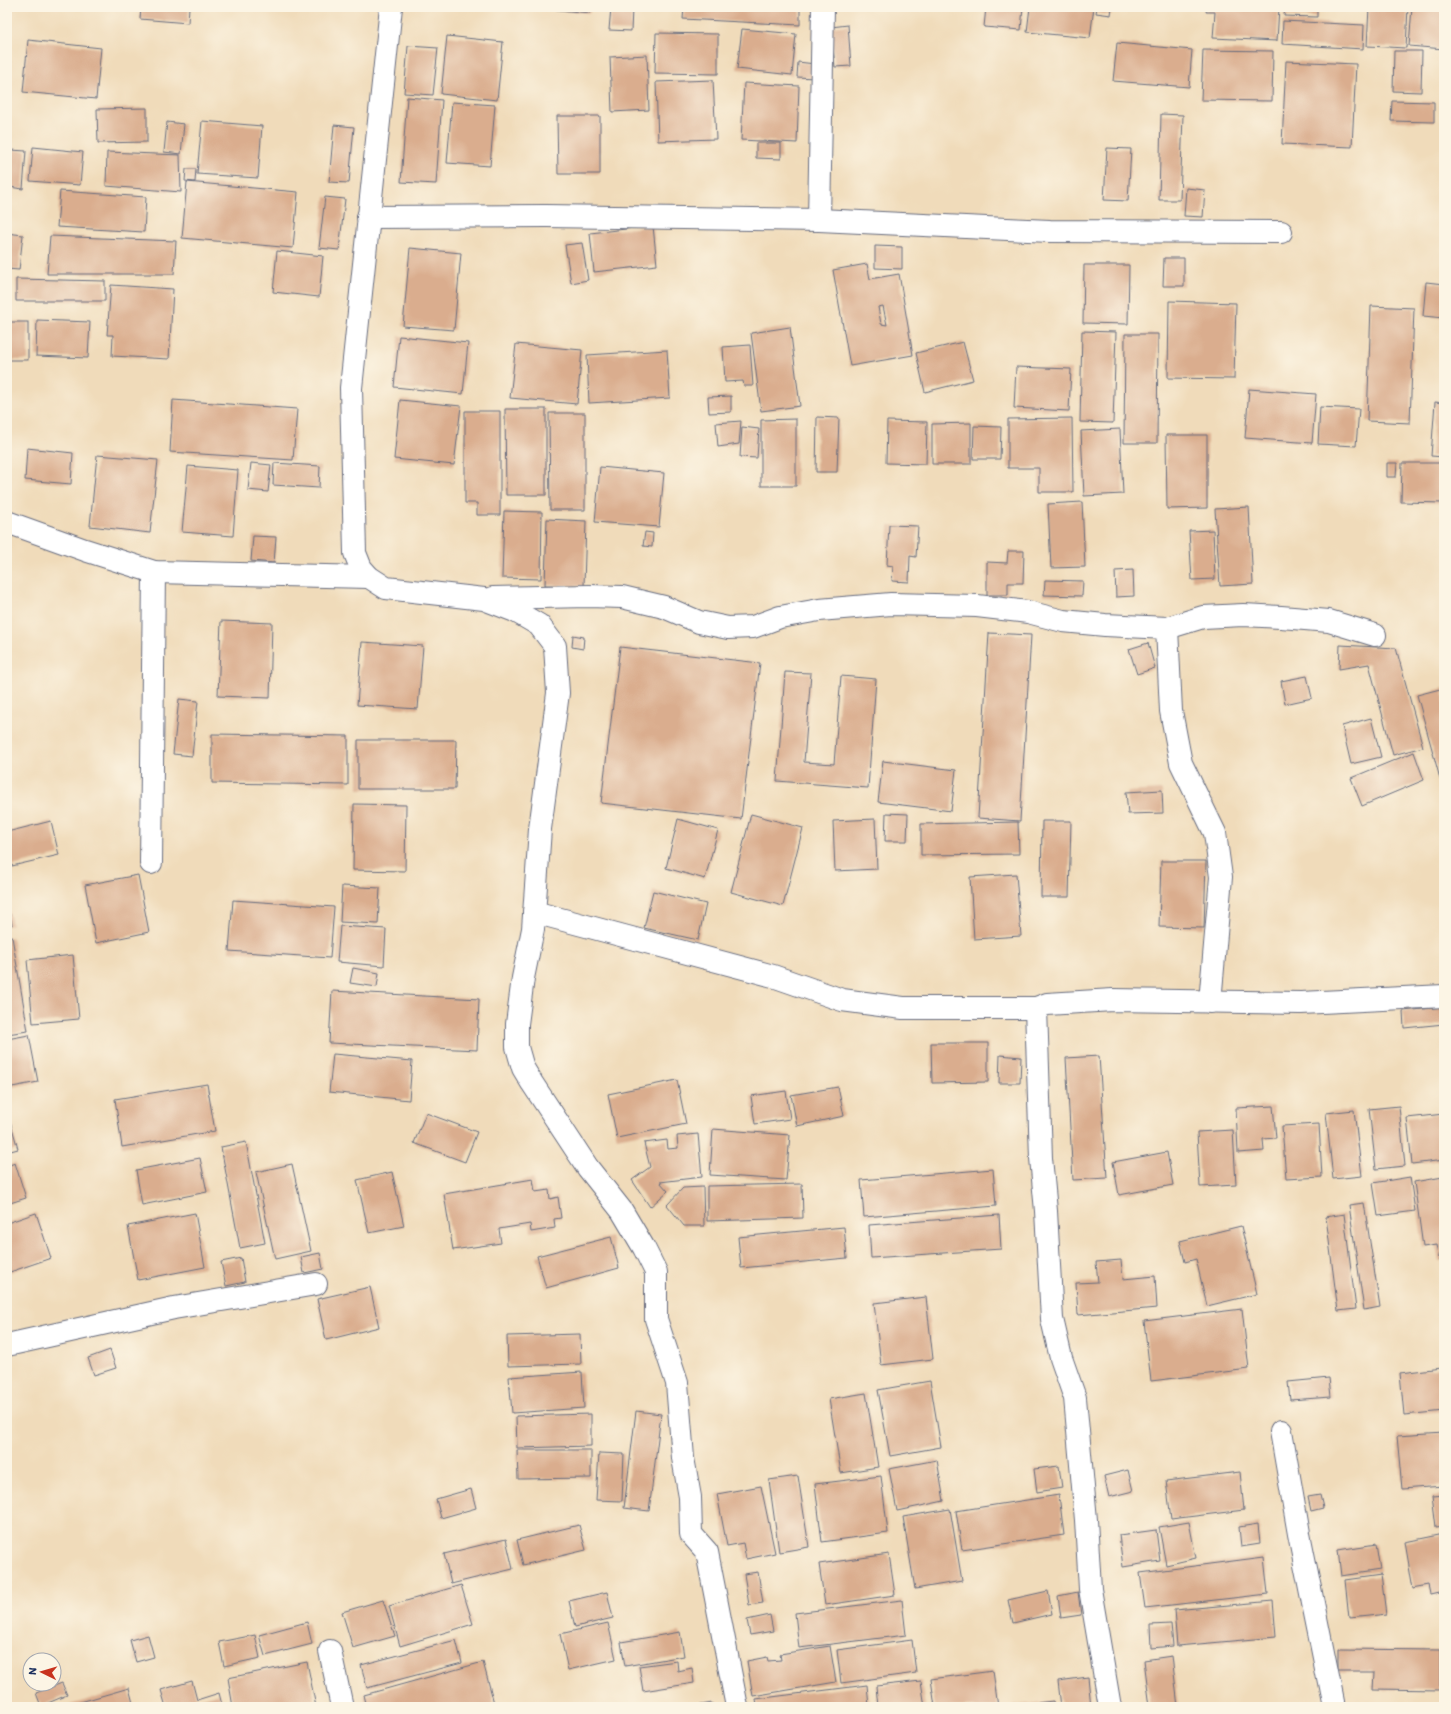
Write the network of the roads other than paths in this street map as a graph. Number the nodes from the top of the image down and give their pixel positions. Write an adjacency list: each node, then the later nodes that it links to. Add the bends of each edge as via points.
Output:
1 (391, 7): 3 (street)
2 (823, 7): 4 (street)
3 (368, 217): 4 (street, via 546,216); 8 (street, via 351,388 355,553 361,568)
4 (819, 220): 5 (street, via 1050,231)
5 (1281, 232)
6 (7, 522): 7 (street)
7 (154, 572): 8 (street); 12 (street)
8 (369, 577): 9 (street, via 386,588)
9 (484, 599): 10 (street, via 622,597 664,607 699,622 728,628 753,627 780,617 819,610 891,604 977,606 1028,612 1063,621); 13 (street, via 515,611 539,626 555,646 558,693 540,829)
10 (1167, 628): 11 (street, via 1203,617 1243,614 1329,621); 15 (street, via 1170,711 1181,763 1215,833 1221,877)
11 (1375, 635)
12 (151, 863)
13 (534, 912): 16 (street, via 773,976 842,1000 903,1008); 22 (street, via 517,1024 517,1047 523,1068 532,1083 588,1168 622,1211 656,1272 656,1319 677,1383 683,1458 690,1497 691,1534 707,1552)
14 (1444, 996): 15 (street, via 1301,1003)
15 (1210, 1002): 16 (street, via 1113,1000 1047,1004)
16 (1036, 1008): 23 (street, via 1041,1158 1052,1319 1061,1358 1076,1398 1090,1589)
17 (316, 1284): 18 (street, via 174,1308)
18 (7, 1345)
19 (1280, 1431): 24 (street)
20 (330, 1652): 21 (street)
21 (342, 1707)
22 (737, 1707)
23 (1110, 1707)
24 (1334, 1707)

